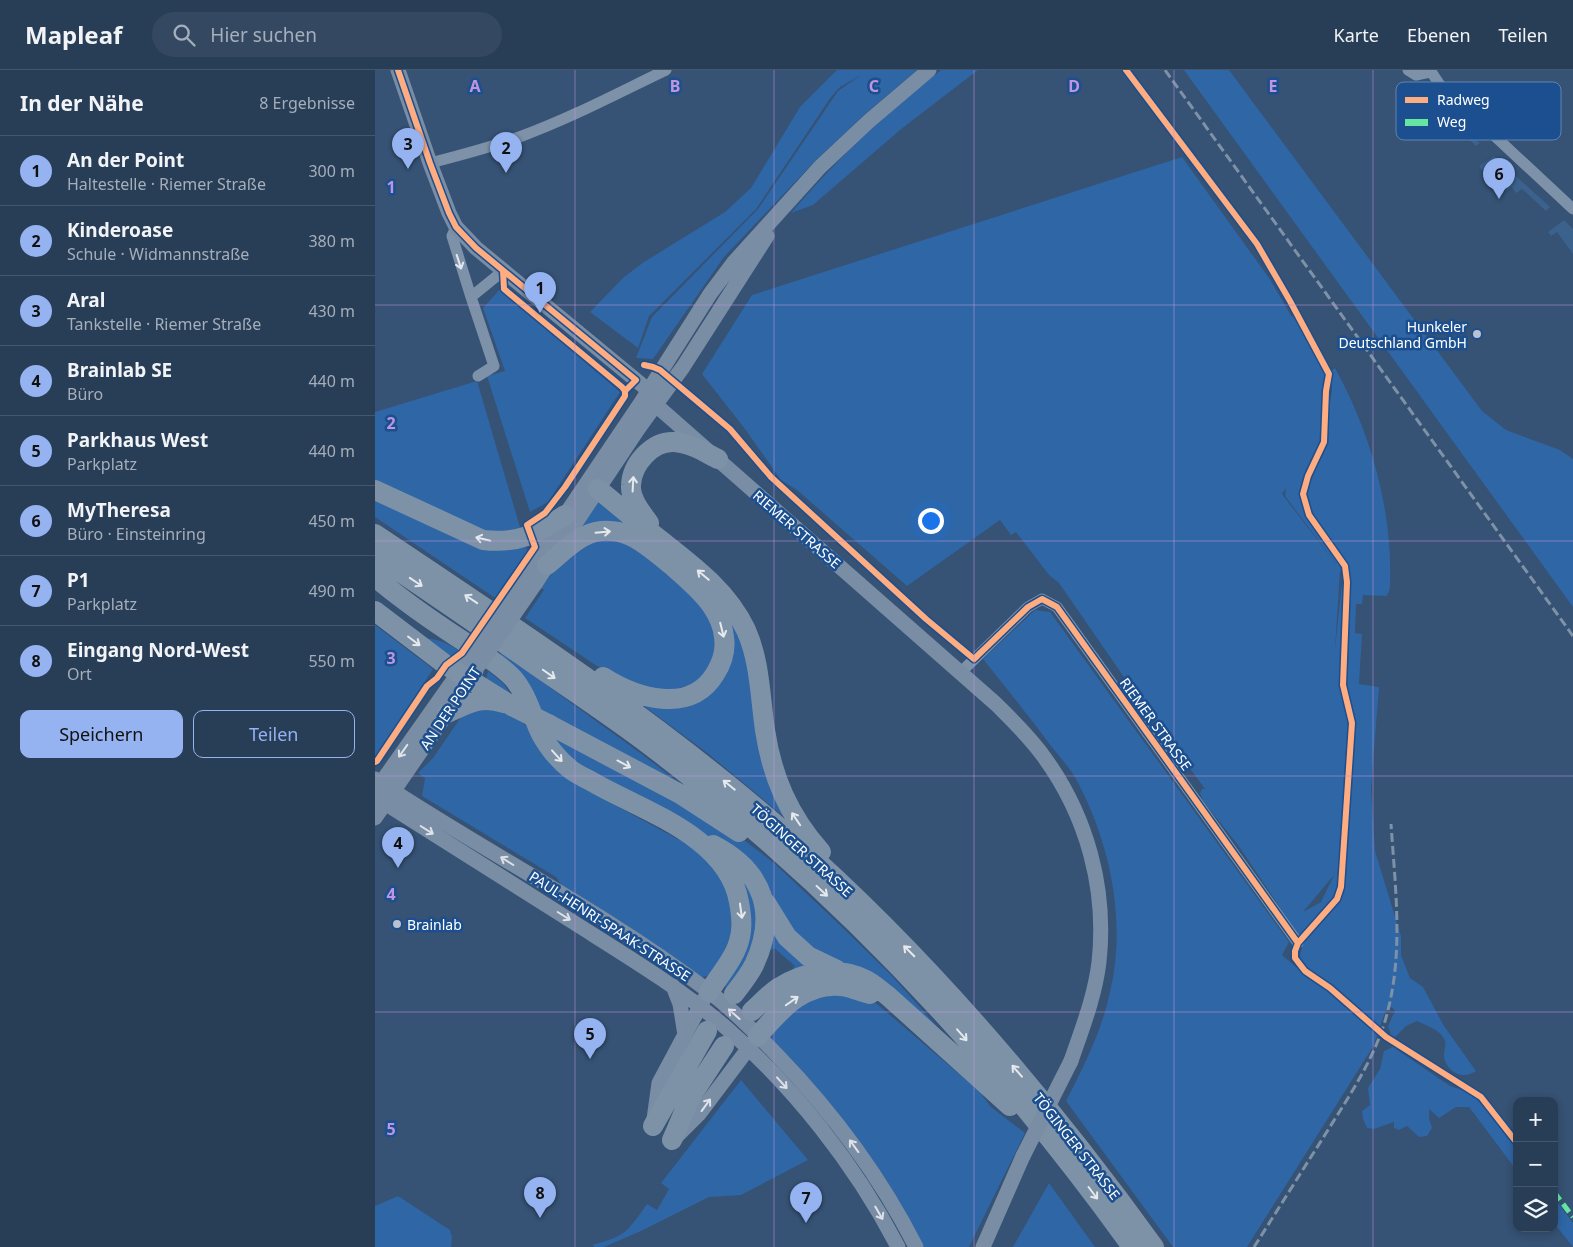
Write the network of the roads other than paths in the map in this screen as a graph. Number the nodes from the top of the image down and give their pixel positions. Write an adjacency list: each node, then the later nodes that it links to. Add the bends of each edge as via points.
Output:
1 (398, 70): 8 (street)
2 (666, 70): 8 (street, via 566,119 484,149)
3 (929, 70): 10 (street, AN DER POINT, via 820,167)
4 (1408, 70): 5 (street, via 1416,75)
5 (1430, 71): 6 (street)
6 (1438, 82)
7 (1499, 140): 9 (street)
8 (430, 163): 11 (street)
9 (1573, 209)
10 (780, 213): 12 (street, AN DER POINT); 16 (street, AN DER POINT, via 752,241 709,294)
11 (456, 227): 13 (street); 14 (street, one-way to 14, via 452,236)
12 (757, 251): 16 (street, AN DER POINT, via 702,319 657,386); 17 (street, AN DER POINT, via 723,308)
13 (503, 270): 14 (street); 16 (street)
14 (471, 297): 15 (street, via 494,366)
15 (478, 376)
16 (648, 390): 17 (street); 18 (street, AN DER POINT)
17 (652, 407): 18 (street, AN DER POINT); 19 (street, RIEMER STRASSE)
18 (633, 424): 21 (street, AN DER POINT)
19 (718, 459): 24 (highway, one-way to 19, via 633,498 631,485 637,465 649,451 671,442 695,448); 32 (street, RIEMER STRASSE)
20 (375, 490): 22 (highway, one-way to 20, via 531,536 501,542 483,540)
21 (590, 490): 22 (street, AN DER POINT); 24 (highway); 26 (street, AN DER POINT)
22 (565, 515): 28 (street, AN DER POINT)
23 (375, 534): 30 (highway, TÖGINGER STRASSE, one-way to 23)
24 (662, 541): 40 (highway, one-way to 24, via 792,813 774,774 755,659 735,610 710,581)
25 (375, 555): 38 (highway, TÖGINGER STRASSE, one-way to 38, via 652,747)
26 (547, 564): 28 (street, AN DER POINT); 30 (highway, one-way to 30, via 585,536 607,530 623,533 650,549 706,598 724,637 724,652 709,682 697,692 670,699 651,698 633,692 580,663)
27 (375, 577): 37 (highway, one-way to 37, via 418,611 501,666 525,698 542,736 571,770)
28 (529, 580): 31 (street, AN DER POINT, bridge)
29 (375, 612): 31 (highway, one-way to 31, via 446,665)
30 (555, 655): 40 (highway, TÖGINGER STRASSE, one-way to 30, via 791,837 735,790)
31 (469, 669): 33 (highway); 34 (street, AN DER POINT); 35 (street, AN DER POINT, one-way to 35)
32 (960, 673): 43 (street, RIEMER STRASSE, via 1028,607 1042,599 1057,607); 59 (street, RIEMER STRASSE, bridge, via 1021,729 1060,780 1090,850 1101,933 1093,992 1071,1061 1023,1156)
33 (512, 706): 34 (highway, via 487,699); 38 (highway, one-way to 38, bridge, via 682,795 757,844)
34 (447, 713): 35 (street, AN DER POINT)
35 (381, 791): 36 (street); 41 (street, PAUL-HENRI-SPAAK-STRASSE, one-way to 35); 42 (street, PAUL-HENRI-SPAAK-STRASSE, one-way to 42)
36 (375, 818)
37 (684, 831): 39 (highway, via 736,859 753,878); 47 (highway, one-way to 47, via 724,866 738,894 741,914 737,947)
38 (786, 858): 56 (highway, TÖGINGER STRASSE, one-way to 56, via 930,999)
39 (762, 896): 44 (highway, via 787,937 808,956); 46 (highway, via 766,914 764,939 753,967)
40 (857, 900): 61 (highway, TÖGINGER STRASSE, one-way to 40, via 1101,1174 978,1025)
41 (600, 918): 42 (street); 47 (street, PAUL-HENRI-SPAAK-STRASSE, via 655,952)
42 (591, 933): 45 (street, PAUL-HENRI-SPAAK-STRASSE)
43 (1298, 942)
44 (839, 971): 48 (highway, via 866,980); 49 (highway, via 793,980 778,988)
45 (673, 985): 47 (street, PAUL-HENRI-SPAAK-STRASSE); 51 (street)
46 (734, 994)
47 (705, 999): 51 (street); 52 (street, PAUL-HENRI-SPAAK-STRASSE)
48 (904, 1010): 52 (highway, one-way to 48, via 783,1007 802,994 822,987 845,987); 56 (highway)
49 (752, 1011)
50 (707, 1031): 54 (highway)
51 (685, 1035): 54 (street, via 659,1083)
52 (753, 1042): 55 (street, one-way to 52, via 699,1114); 57 (street, PAUL-HENRI-SPAAK-STRASSE, one-way to 57, via 861,1184); 58 (street, PAUL-HENRI-SPAAK-STRASSE, one-way to 52, via 892,1202 827,1109)
53 (724, 1046): 55 (highway, via 690,1098)
54 (653, 1126)
55 (672, 1140)
56 (1063, 1155): 60 (highway, TÖGINGER STRASSE, one-way to 60)
57 (898, 1247)
58 (917, 1247)
59 (983, 1247)
60 (1132, 1247)
61 (1154, 1247)

